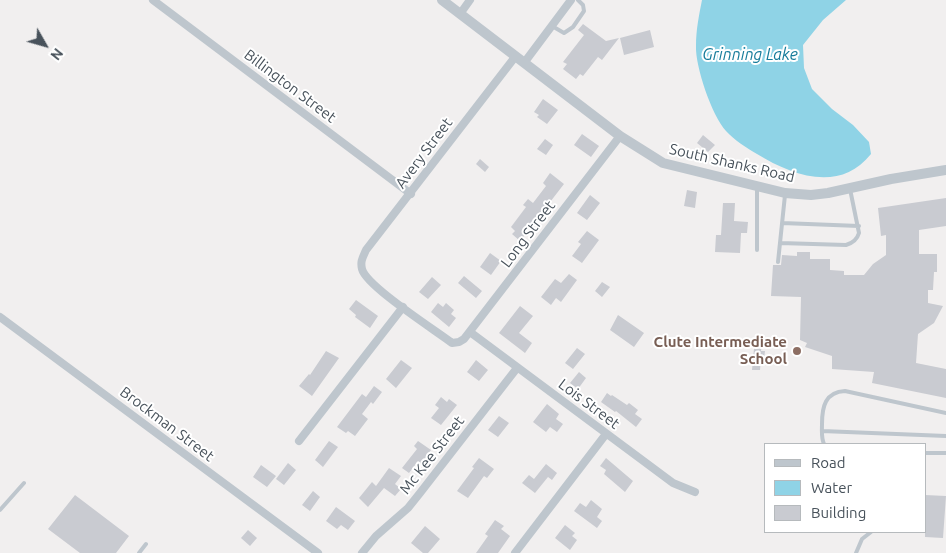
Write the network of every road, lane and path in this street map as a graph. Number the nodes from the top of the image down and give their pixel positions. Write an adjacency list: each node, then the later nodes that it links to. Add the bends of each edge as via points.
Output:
1 (442, 0): 6 (street, South Shanks Road)
2 (470, 0): 6 (street)
3 (571, 0): 7 (street, Avery Street)
4 (578, 0): 7 (lane, via 584,5 584,11 573,27 564,33)
5 (155, 1): 14 (street, Billington Street)
6 (460, 14): 8 (street, South Shanks Road)
7 (552, 26): 8 (street, Avery Street)
8 (520, 60): 9 (street, South Shanks Road); 14 (street, Avery Street)
9 (620, 136): 11 (street, South Shanks Road, via 663,164); 22 (street, Long Street)
10 (946, 170): 12 (street, South Shanks Road)
11 (757, 186): 13 (street, South Shanks Road); 18 (lane)
12 (850, 189): 13 (street, South Shanks Road, via 810,195); 16 (lane)
13 (785, 193): 15 (lane)
14 (411, 194): 20 (street, Avery Street, via 361,260 368,279)
15 (782, 223): 16 (lane); 17 (lane)
16 (859, 226): 17 (lane, via 857,239 846,246)
17 (780, 243): 19 (lane)
18 (757, 250)
19 (778, 262)
20 (403, 307): 22 (street, Long Street, via 452,342 459,342); 28 (street)
21 (0, 317): 38 (street, Brockman Street)
22 (470, 332): 23 (street, Lois Street)
23 (517, 368): 26 (street, Lois Street); 39 (street, Mc Kee Street, via 420,494)
24 (946, 412): 25 (lane, via 838,391 822,409)
25 (822, 431): 27 (lane); 29 (lane)
26 (606, 434): 33 (street, Lois Street, via 673,483); 40 (street)
27 (946, 436)
28 (299, 441)
29 (824, 443)
30 (926, 453): 31 (lane)
31 (946, 453)
32 (24, 483): 34 (lane)
33 (696, 492)
34 (0, 510)
35 (870, 533): 41 (lane, via 862,539)
36 (146, 544): 37 (lane)
37 (139, 553)
38 (318, 553)
39 (362, 553)
40 (515, 553)
41 (856, 553)

